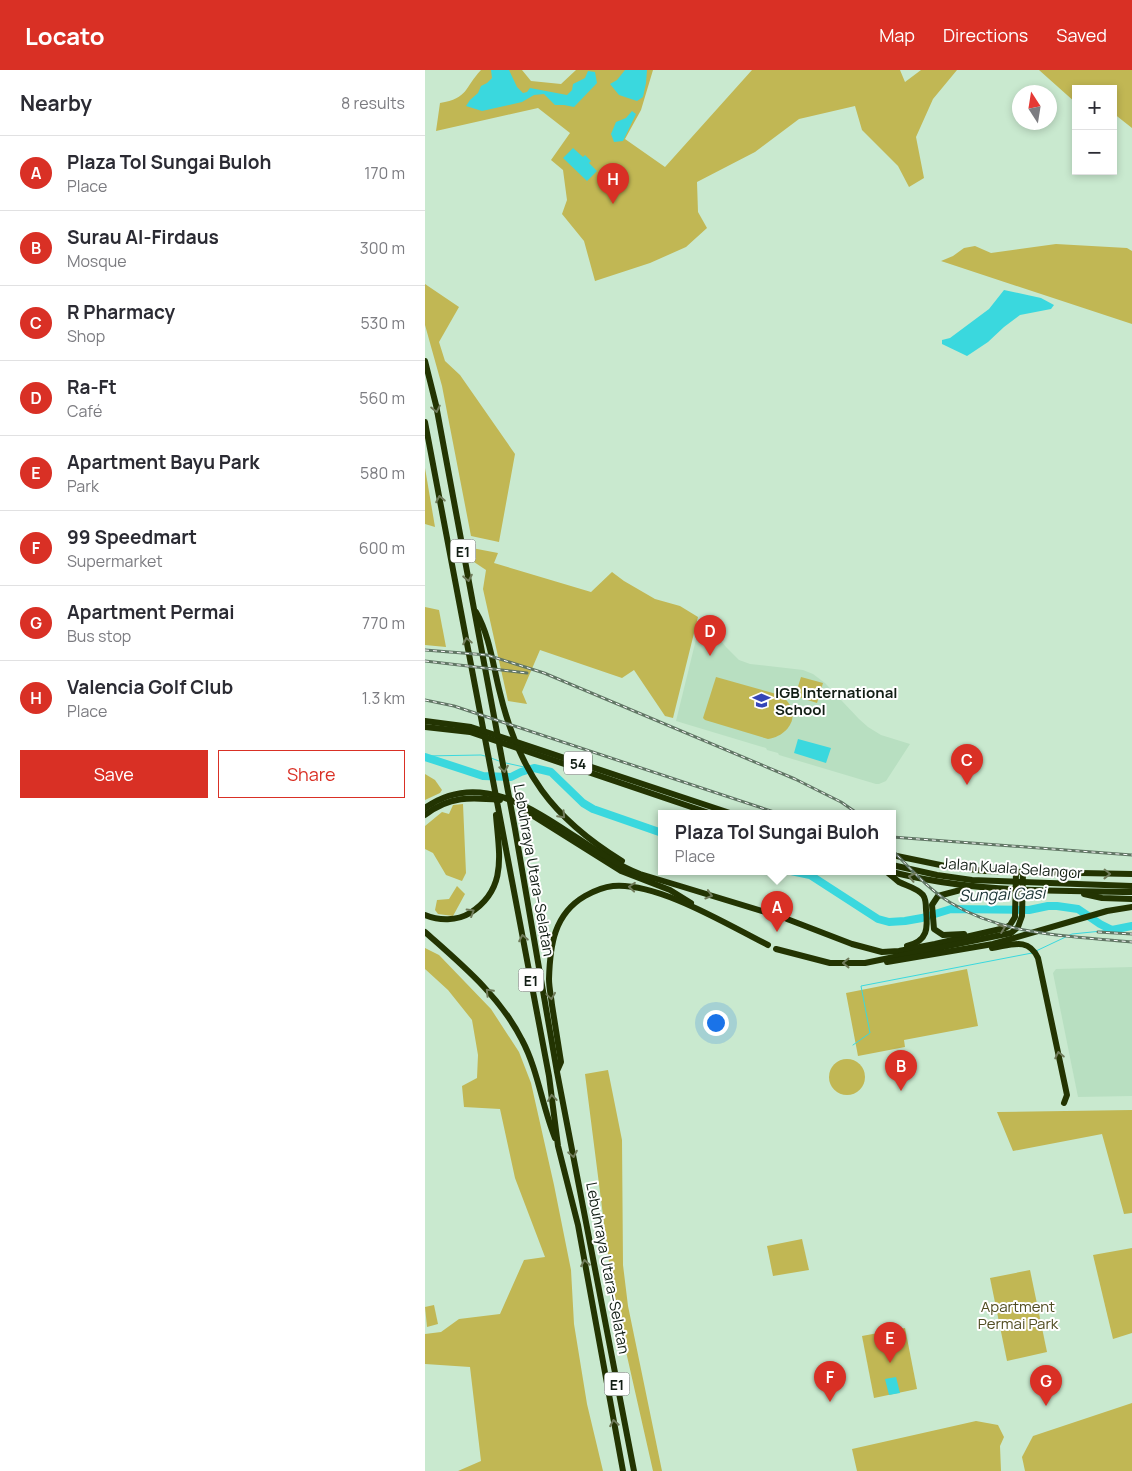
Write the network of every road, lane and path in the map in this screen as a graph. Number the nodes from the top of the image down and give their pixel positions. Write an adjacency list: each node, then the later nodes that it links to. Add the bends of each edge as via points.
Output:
1 (425, 361): 3 (highway, Lebuhraya Utara–Selatan / E1, one-way to 3)
2 (425, 422): 10 (highway, Lebuhraya Utara–Selatan / E1, one-way to 2)
3 (473, 606): 17 (highway, one-way to 17, via 487,638 516,746 532,777 570,823 597,845); 37 (highway, Lebuhraya Utara–Selatan / E1, one-way to 37)
4 (425, 721): 8 (highway, 54, via 471,727)
5 (425, 727): 7 (highway, 54, via 470,732)
6 (425, 808): 17 (highway, via 442,798 459,794 497,795 537,812 639,874)
7 (700, 810)
8 (720, 810)
9 (425, 815): 26 (highway, via 446,802 466,798 502,800 519,807 621,871 670,890)
10 (498, 817): 25 (highway, one-way to 10, via 451,919 465,916 481,906 492,892 499,861); 39 (highway, Lebuhraya Utara–Selatan / E1, one-way to 10, via 549,1076)
11 (896, 856): 13 (highway, via 950,867)
12 (896, 866): 18 (highway, Jalan Kuala Selangor, via 972,880)
13 (1019, 872): 15 (highway, one-way to 15); 31 (highway, one-way to 13, via 1005,928 1015,917); 36 (highway, via 1022,916 1018,927 1011,933)
14 (896, 873): 19 (highway, Jalan Kuala Selangor, one-way to 14)
15 (1130, 874)
16 (890, 875): 23 (highway, via 916,889)
17 (664, 881): 27 (highway, one-way to 27)
18 (1132, 886)
19 (971, 887): 20 (highway, Jalan Kuala Selangor); 23 (highway, via 943,894)
20 (1073, 892): 21 (highway, Jalan Kuala Selangor); 22 (highway, via 1102,898)
21 (1132, 892)
22 (1132, 899)
23 (929, 905): 29 (highway)
24 (1132, 907): 34 (highway)
25 (425, 915)
26 (711, 916): 32 (highway); 37 (highway, one-way to 37, via 657,892 613,886 595,890 564,912 551,949 549,980 561,1062)
27 (778, 916)
28 (787, 919): 35 (highway)
29 (930, 926): 31 (highway, via 943,935); 35 (highway, via 914,944)
30 (425, 932): 39 (highway, one-way to 30, via 523,1040 510,1019 497,1000)
31 (982, 933): 35 (highway)
32 (768, 946)
33 (777, 949): 36 (highway, one-way to 33, via 830,963)
34 (961, 950): 36 (highway, via 895,962); 38 (highway, one-way to 34, via 1067,1095 1037,955 1030,946 1018,944 977,951)
35 (882, 952)
36 (865, 963)
37 (557, 1072): 41 (highway, Lebuhraya Utara–Selatan / E1, one-way to 41)
38 (1064, 1103)
39 (558, 1146): 40 (highway, Lebuhraya Utara–Selatan / E1, one-way to 39, via 577,1225)
40 (623, 1471)
41 (633, 1471)

